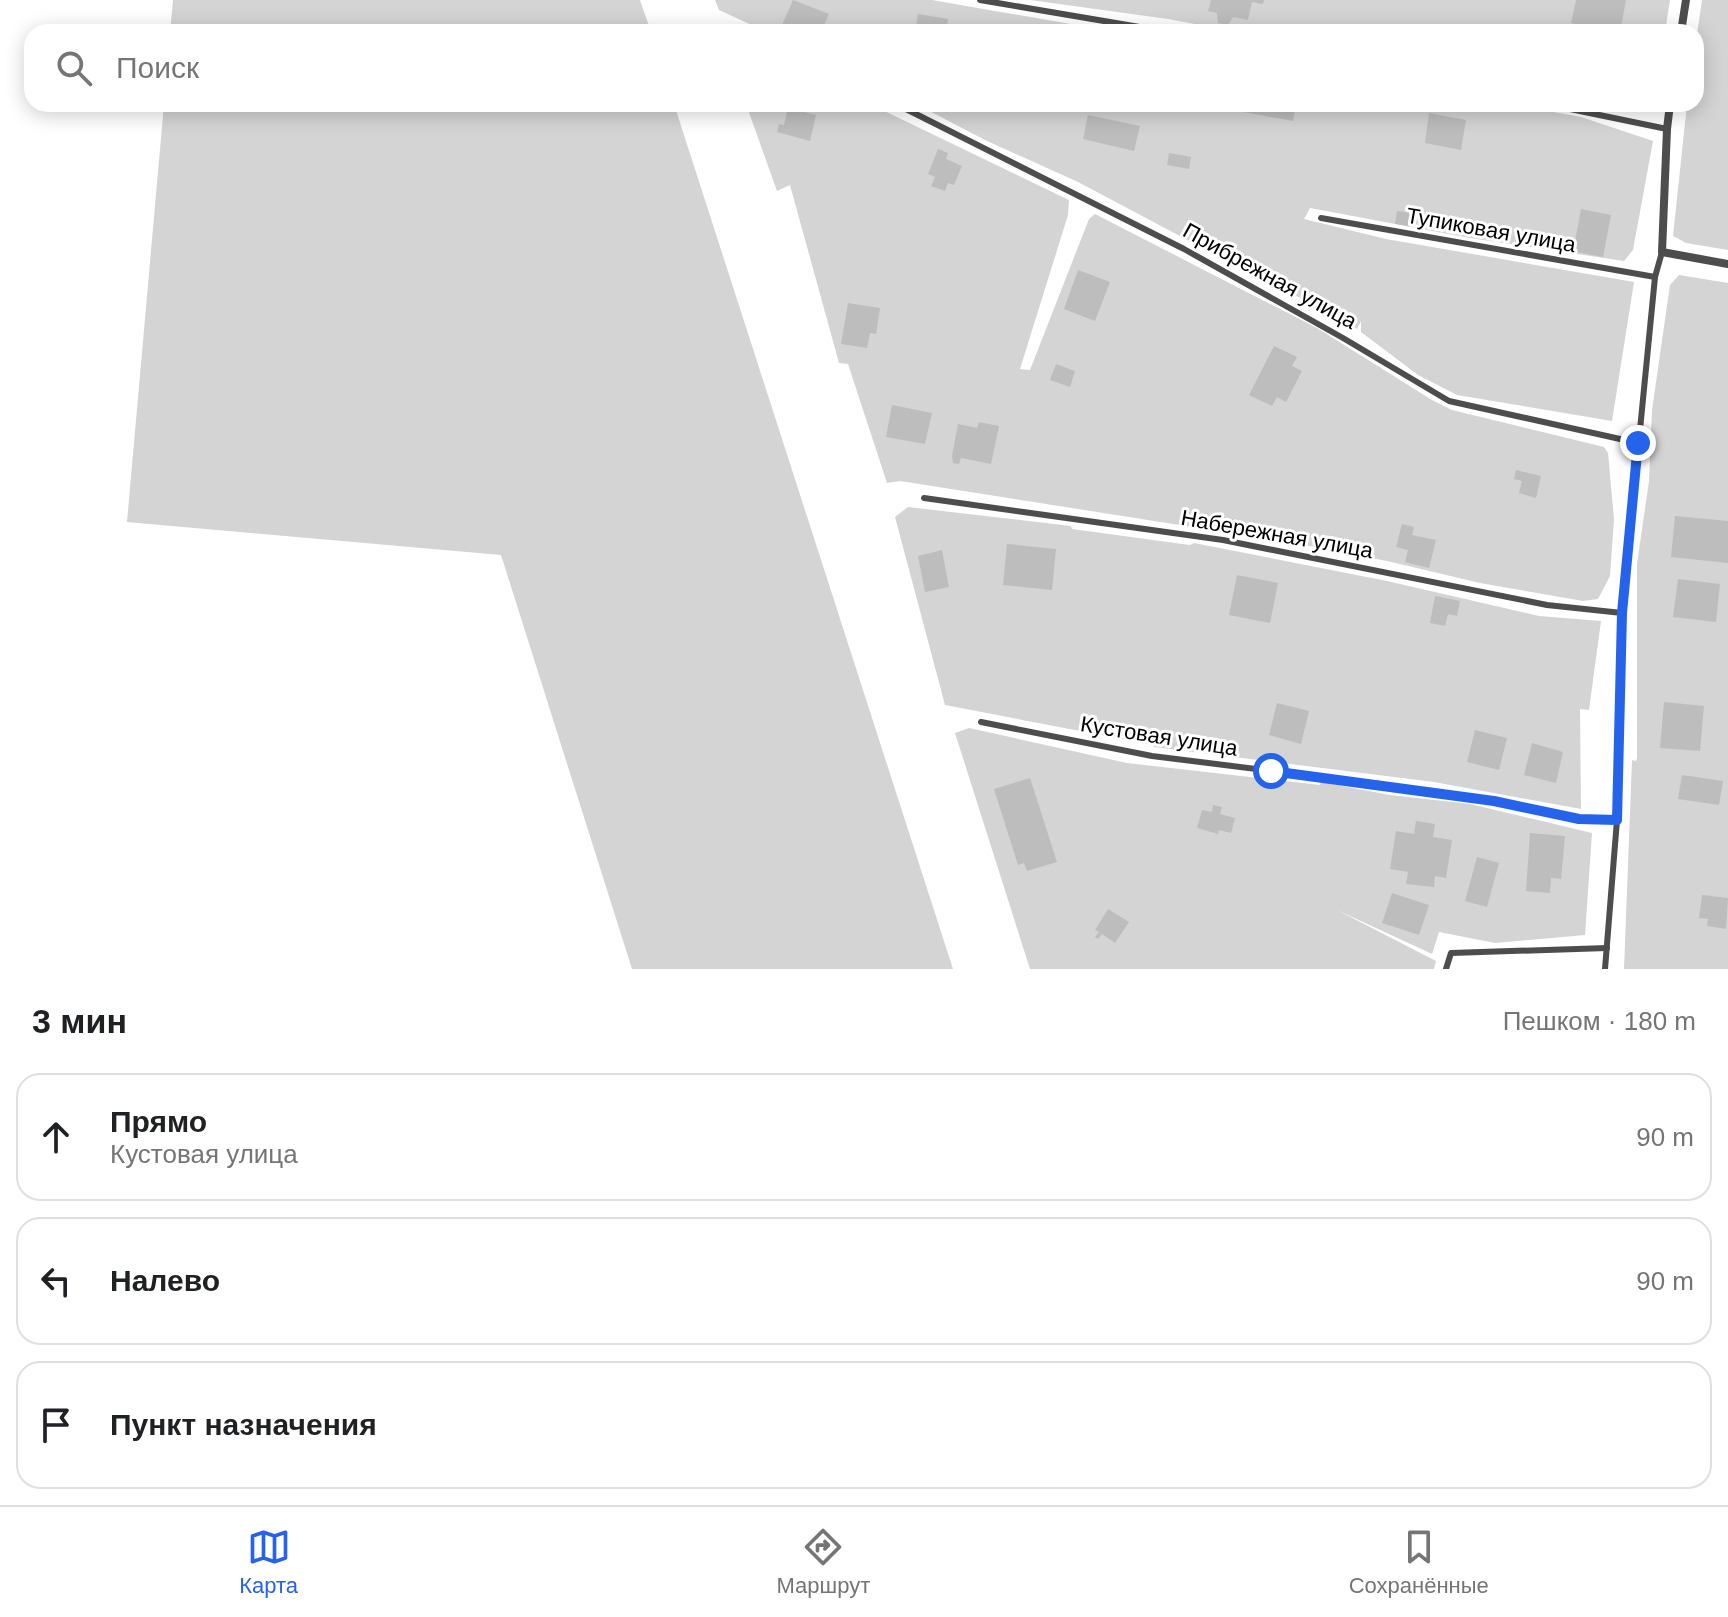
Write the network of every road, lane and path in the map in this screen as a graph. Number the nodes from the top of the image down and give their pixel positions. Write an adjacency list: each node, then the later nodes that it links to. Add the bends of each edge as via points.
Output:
1 (980, 0): 3 (lane)
2 (1686, 0): 4 (street)
3 (1122, 24)
4 (1682, 24)
5 (912, 112): 13 (lane, Прибрежная улица, via 1184,249 1449,401)
6 (1585, 112): 8 (lane)
7 (1669, 112): 8 (street)
8 (1667, 129): 10 (street)
9 (1321, 218): 12 (lane, Тупиковая улица)
10 (1662, 252): 11 (street); 12 (lane)
11 (1728, 264)
12 (1655, 277): 13 (lane)
13 (1638, 443): 15 (lane)
14 (924, 498): 15 (lane, Набережная улица, via 1223,540 1547,605)
15 (1622, 613): 17 (lane)
16 (981, 722): 17 (lane, Кустовая улица, via 1152,756 1406,788 1579,819)
17 (1617, 820): 18 (lane)
18 (1607, 948): 19 (lane, via 1451,953); 20 (lane)
19 (1446, 969)
20 (1605, 969)

